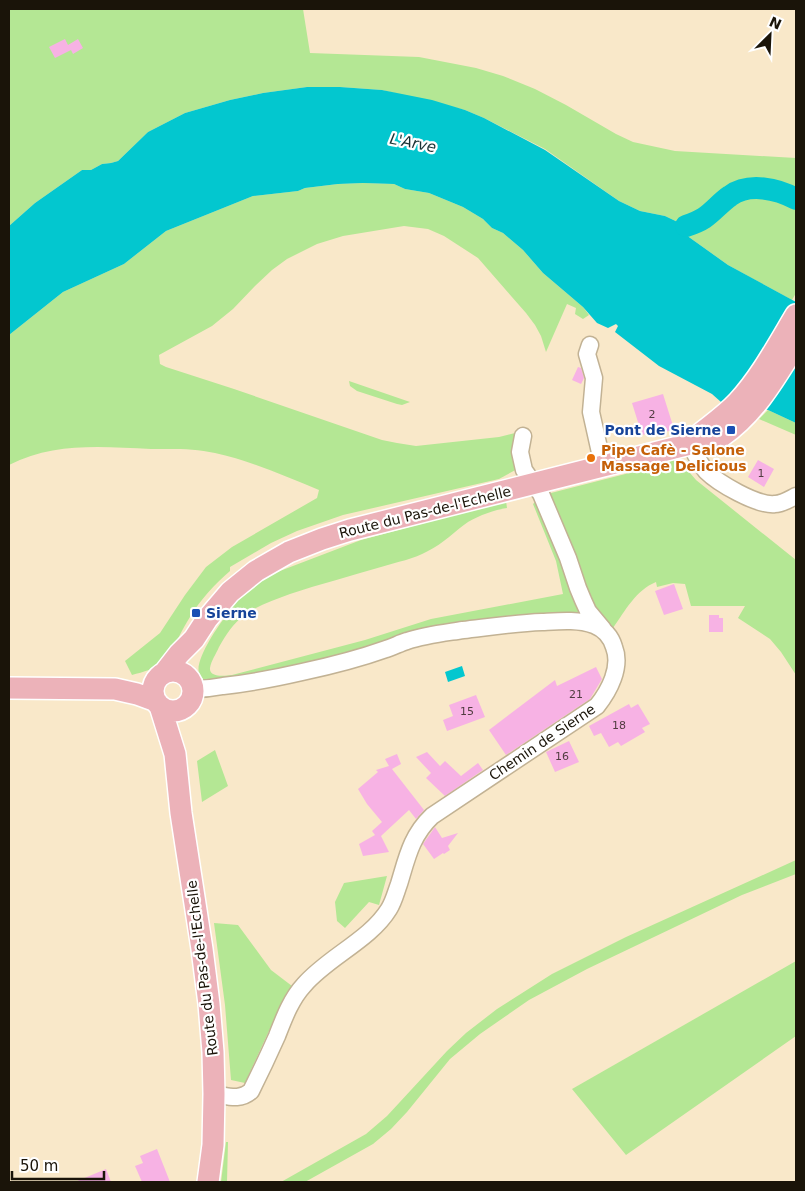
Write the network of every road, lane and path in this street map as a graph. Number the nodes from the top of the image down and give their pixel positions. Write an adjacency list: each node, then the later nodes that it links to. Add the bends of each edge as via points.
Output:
1 (796, 315): 5 (main road, Route du Pas-de-l'Echelle, via 754,382 736,404)
2 (796, 344): 5 (main road, Route du Pas-de-l'Echelle, via 754,407 731,430 710,444)
3 (590, 345): 6 (street, via 587,354 594,378 591,412)
4 (523, 436): 7 (street, Chemin de Sierne, via 520,444 524,470)
5 (694, 443): 6 (main road, Route du Pas-de-l'Echelle); 8 (street, via 699,462 705,470 747,498 775,504)
6 (603, 466): 7 (main road, Route du Pas-de-l'Echelle)
7 (534, 484): 9 (street, Chemin de Sierne, via 588,611); 10 (main road, Route du Pas-de-l'Echelle, via 350,530 289,552 256,571 230,592)
8 (796, 496)
9 (606, 633): 14 (street, via 596,626 570,621 436,634 301,673); 17 (street, Chemin de Sierne, via 615,649 615,667 610,688 597,706 440,811 420,828 390,907 360,940 333,958 299,990 250,1091 238,1098)
10 (194, 639): 11 (main road, Route du Pas-de-l'Echelle); 14 (main road, Route du Pas-de-l'Echelle)
11 (163, 674): 13 (main road); 14 (main road, via 179,671 185,675); 15 (main road, via 154,687)
12 (9, 688): 13 (main road)
13 (115, 689): 15 (main road)
14 (191, 690): 15 (main road, via 186,706 176,710); 16 (main road, Route du Pas-de-l'Echelle)
15 (158, 703): 16 (main road, Route du Pas-de-l'Echelle)
16 (175, 754): 17 (main road, Route du Pas-de-l'Echelle, via 209,1004)
17 (214, 1094): 18 (main road, Route du Pas-de-l'Echelle)
18 (208, 1182)

